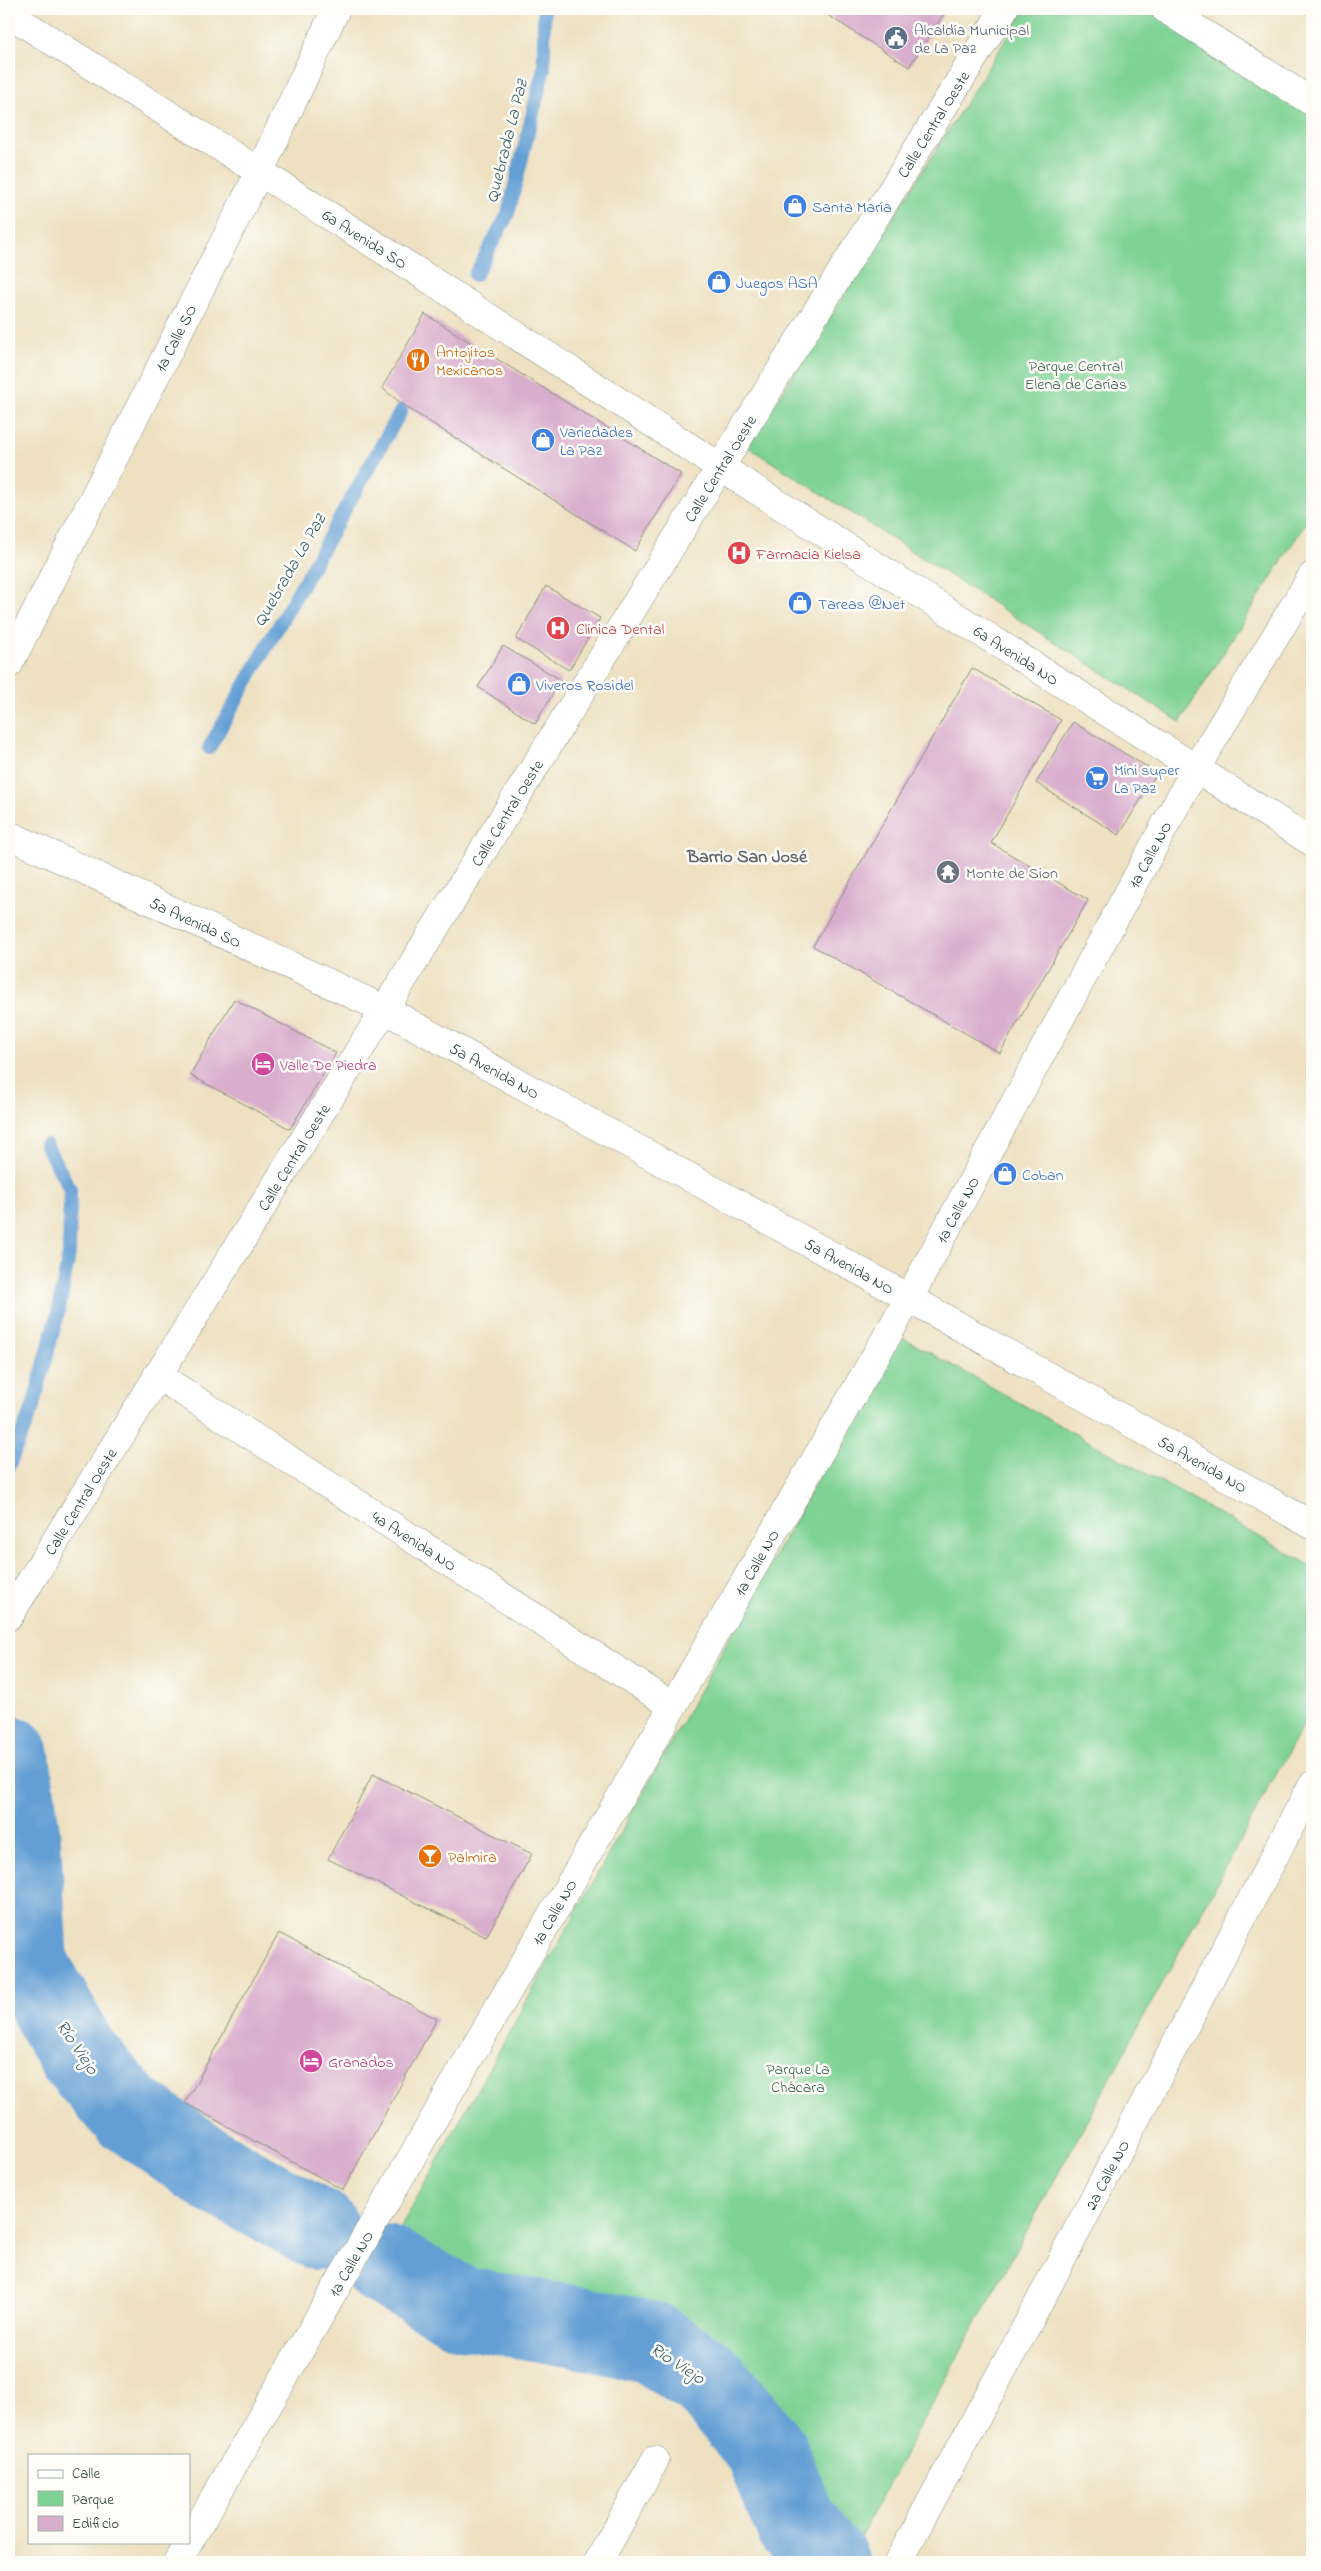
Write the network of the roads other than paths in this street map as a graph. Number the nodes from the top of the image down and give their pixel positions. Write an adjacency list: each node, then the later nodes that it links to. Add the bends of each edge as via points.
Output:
1 (336, 9): 6 (street, 1a Calle SO)
2 (1004, 9): 7 (street, Calle Central Oeste)
3 (1165, 9): 5 (street)
4 (9, 14): 6 (street, 6a Avenida SO)
5 (1312, 102)
6 (259, 173): 7 (street, 6a Avenida SO); 9 (street, 1a Calle SO)
7 (720, 467): 10 (street, 6a Avenida NO); 13 (street, Calle Central Oeste)
8 (1312, 576): 10 (street, 1a Calle NO)
9 (9, 664)
10 (1196, 768): 12 (street, 6a Avenida NO); 14 (street, 1a Calle NO)
11 (9, 835): 13 (street, 5a Avenida SO)
12 (1312, 842)
13 (384, 1009): 14 (street, 5a Avenida NO); 15 (street, Calle Central Oeste)
14 (909, 1298): 16 (street, 5a Avenida NO); 18 (street, 1a Calle NO)
15 (157, 1376): 17 (street, Calle Central Oeste); 18 (street, 4a Avenida NO)
16 (1312, 1525)
17 (9, 1616)
18 (672, 1706): 21 (street, 1a Calle NO)
19 (1312, 1785): 25 (street, 2a Calle NO, via 1033,2314)
20 (655, 2460): 24 (street)
21 (190, 2540)
22 (188, 2544): 23 (street, 1a Calle NO)
23 (177, 2562)
24 (598, 2562)
25 (898, 2562)

